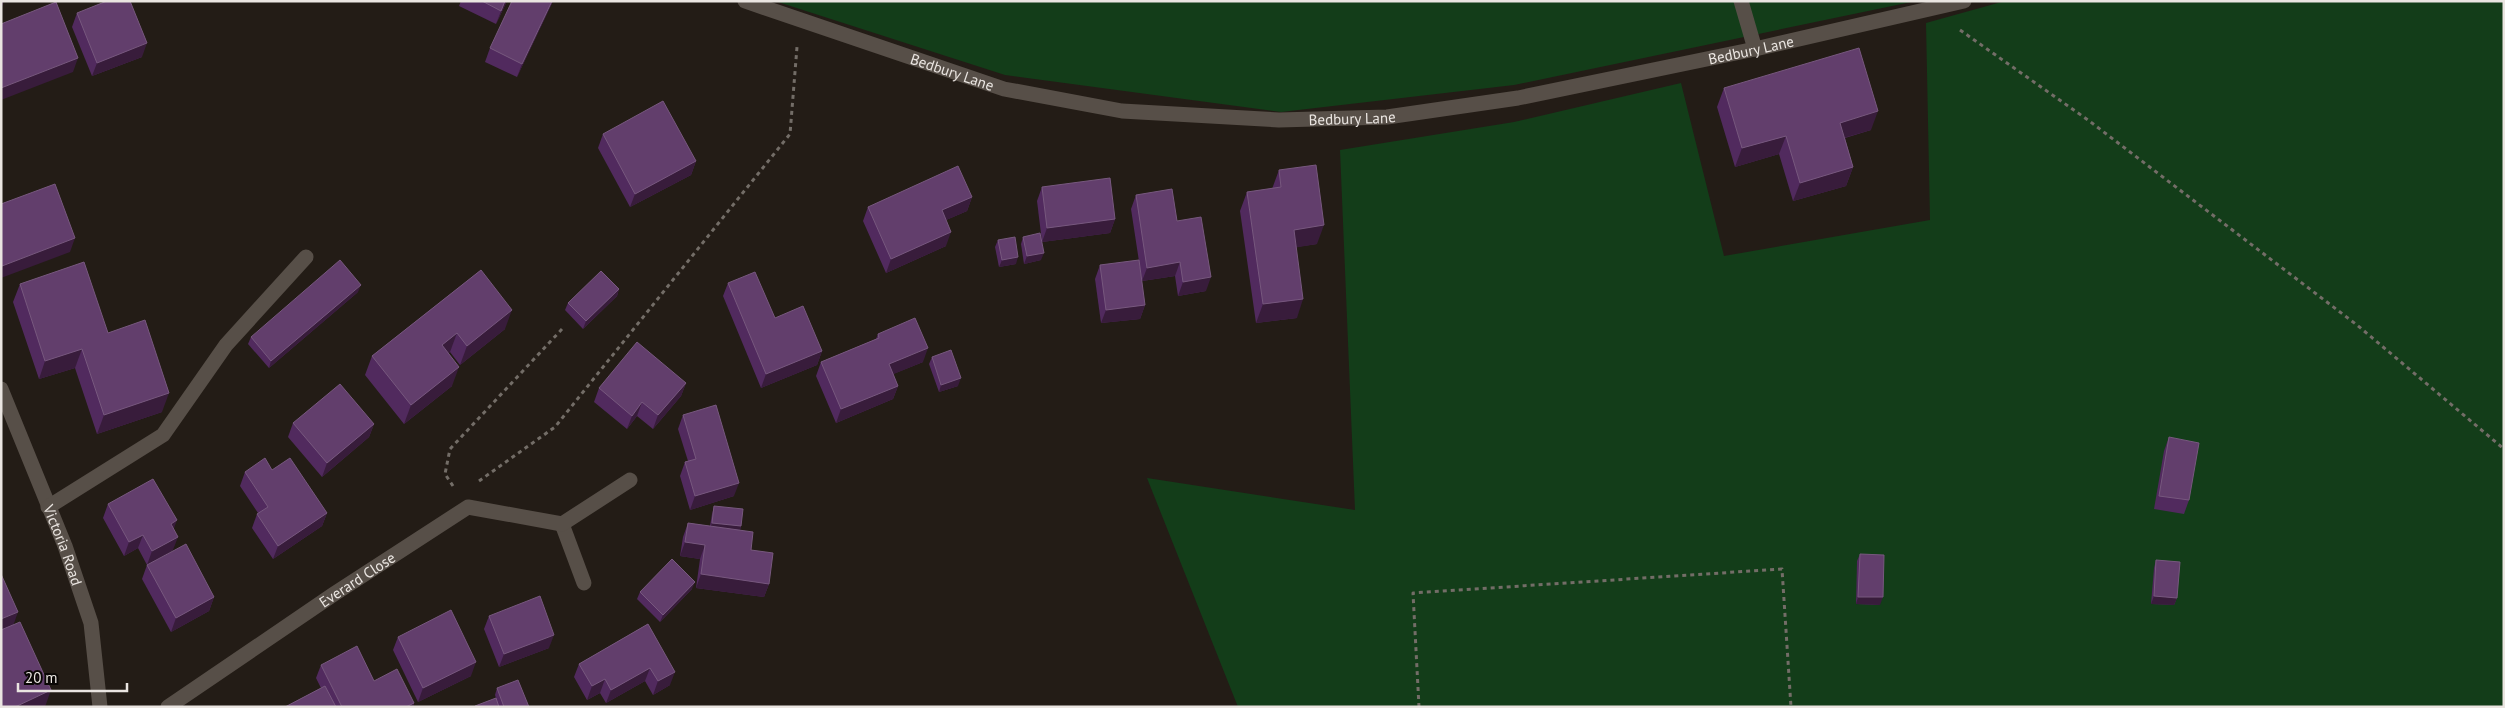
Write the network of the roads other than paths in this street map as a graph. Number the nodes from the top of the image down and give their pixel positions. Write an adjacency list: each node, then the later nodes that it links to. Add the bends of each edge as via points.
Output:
1 (745, 1): 4 (street, Bedbury Lane, via 1004,89 1122,111 1279,120 1387,117 1499,100)
2 (1741, 1): 4 (street)
3 (1964, 1): 4 (street, Bedbury Lane)
4 (1755, 49)
5 (306, 257): 8 (street, via 226,344 163,435)
6 (1, 389): 8 (street, Victoria Road)
7 (630, 480): 9 (street)
8 (48, 507): 11 (street, Victoria Road, via 65,546 91,624)
9 (562, 524): 10 (street); 12 (street, Everard Close, via 464,501)
10 (584, 582)
11 (100, 707)
12 (168, 707)

